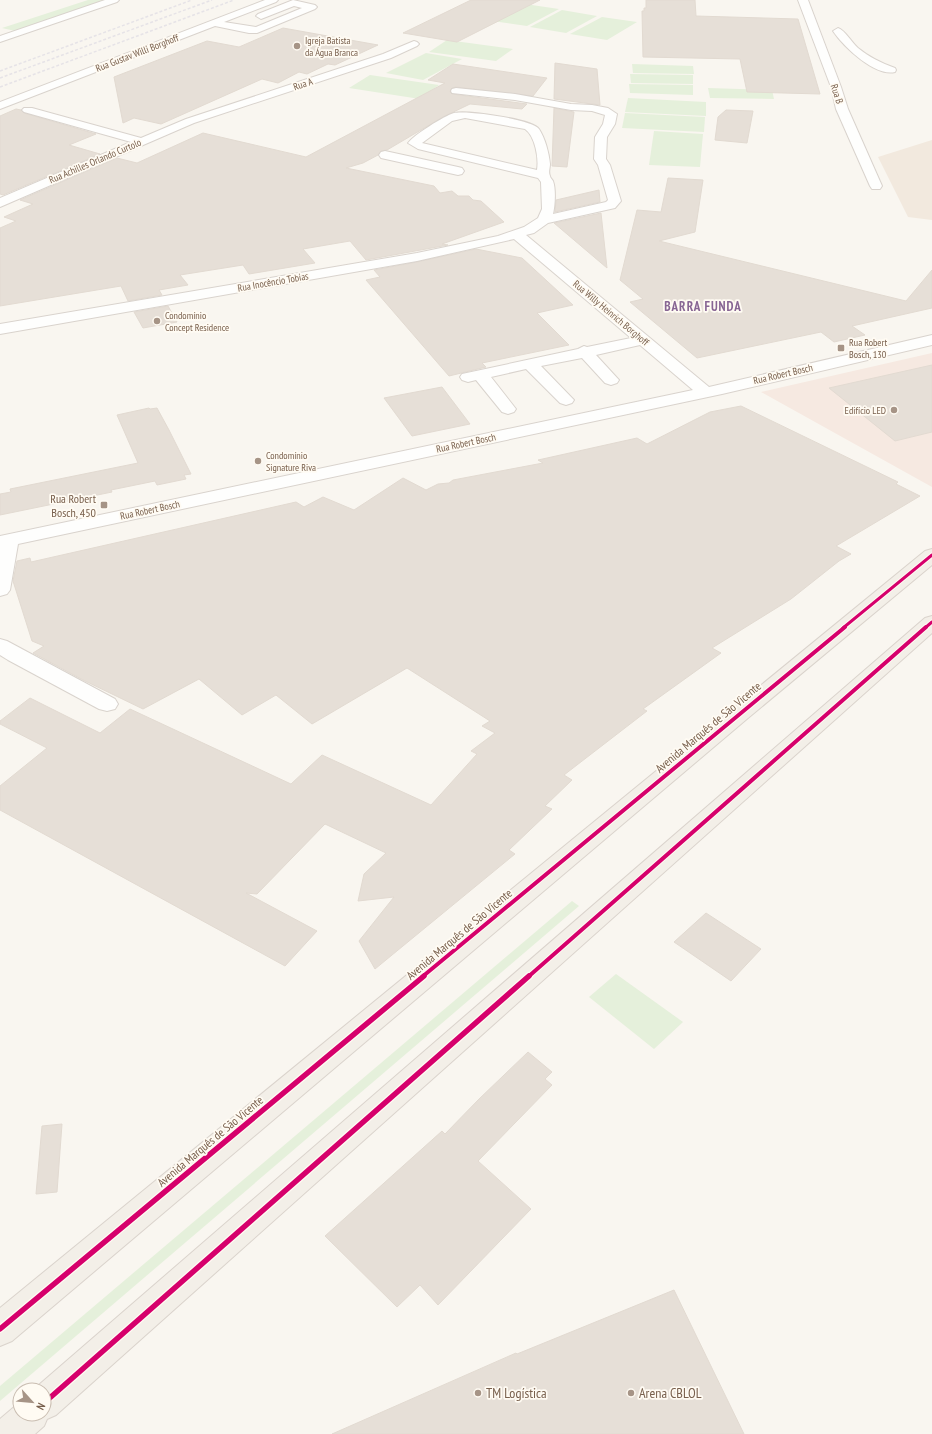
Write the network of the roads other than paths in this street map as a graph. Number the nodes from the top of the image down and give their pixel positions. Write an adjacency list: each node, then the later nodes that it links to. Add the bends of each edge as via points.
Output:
1 (114, 0): 8 (street)
2 (273, 0): 4 (street, Rua Gustav Willi Borghoff)
3 (803, 0): 20 (street, Rua B, via 836,86 842,109)
4 (214, 23): 5 (street); 13 (street, Rua Gustav Willi Borghoff)
5 (235, 27): 5 (street, via 257,30 312,7 291,4)
6 (838, 31): 11 (street, via 865,58)
7 (0, 33): 8 (street)
8 (11, 36): 9 (street)
9 (0, 39)
10 (414, 44): 15 (street, Rua A, via 387,56)
11 (891, 70)
12 (456, 91): 24 (street, Rua Inocêncio Tobias, via 515,96 571,107 604,110 611,114 601,137 600,158 615,201 610,205)
13 (0, 106)
14 (28, 110): 16 (street)
15 (190, 121): 16 (street, Rua Achilles Orlando Curtolo)
16 (140, 141): 23 (street, Rua Achilles Orlando Curtolo)
17 (385, 155): 18 (street)
18 (468, 174)
19 (544, 175): 19 (street, via 538,138 529,126 456,116 414,143); 22 (street)
20 (876, 186)
21 (534, 188): 22 (street)
22 (547, 192): 24 (street, via 548,209)
23 (0, 203)
24 (543, 221): 25 (street, Rua Inocêncio Tobias)
25 (517, 235): 26 (street, Rua Inocêncio Tobias, via 417,257); 27 (street, Rua Willy Heinrich Borghoff)
26 (0, 329)
27 (643, 340): 29 (street); 32 (street, Rua Willy Heinrich Borghoff)
28 (932, 340): 32 (street, Rua Robert Bosch)
29 (584, 351): 30 (street); 31 (street)
30 (529, 363): 33 (street); 34 (street, via 474,375)
31 (611, 380)
32 (705, 392): 35 (street, Rua Robert Bosch)
33 (566, 400)
34 (508, 409)
35 (5, 541): 37 (street)
36 (932, 555): 41 (main road, Avenida Marquês de São Vicente)
37 (0, 590)
38 (932, 622): 42 (main road)
39 (0, 646): 40 (street)
40 (107, 704)
41 (0, 1329)
42 (52, 1396)
43 (23, 1422): 44 (main road)
44 (9, 1434)

